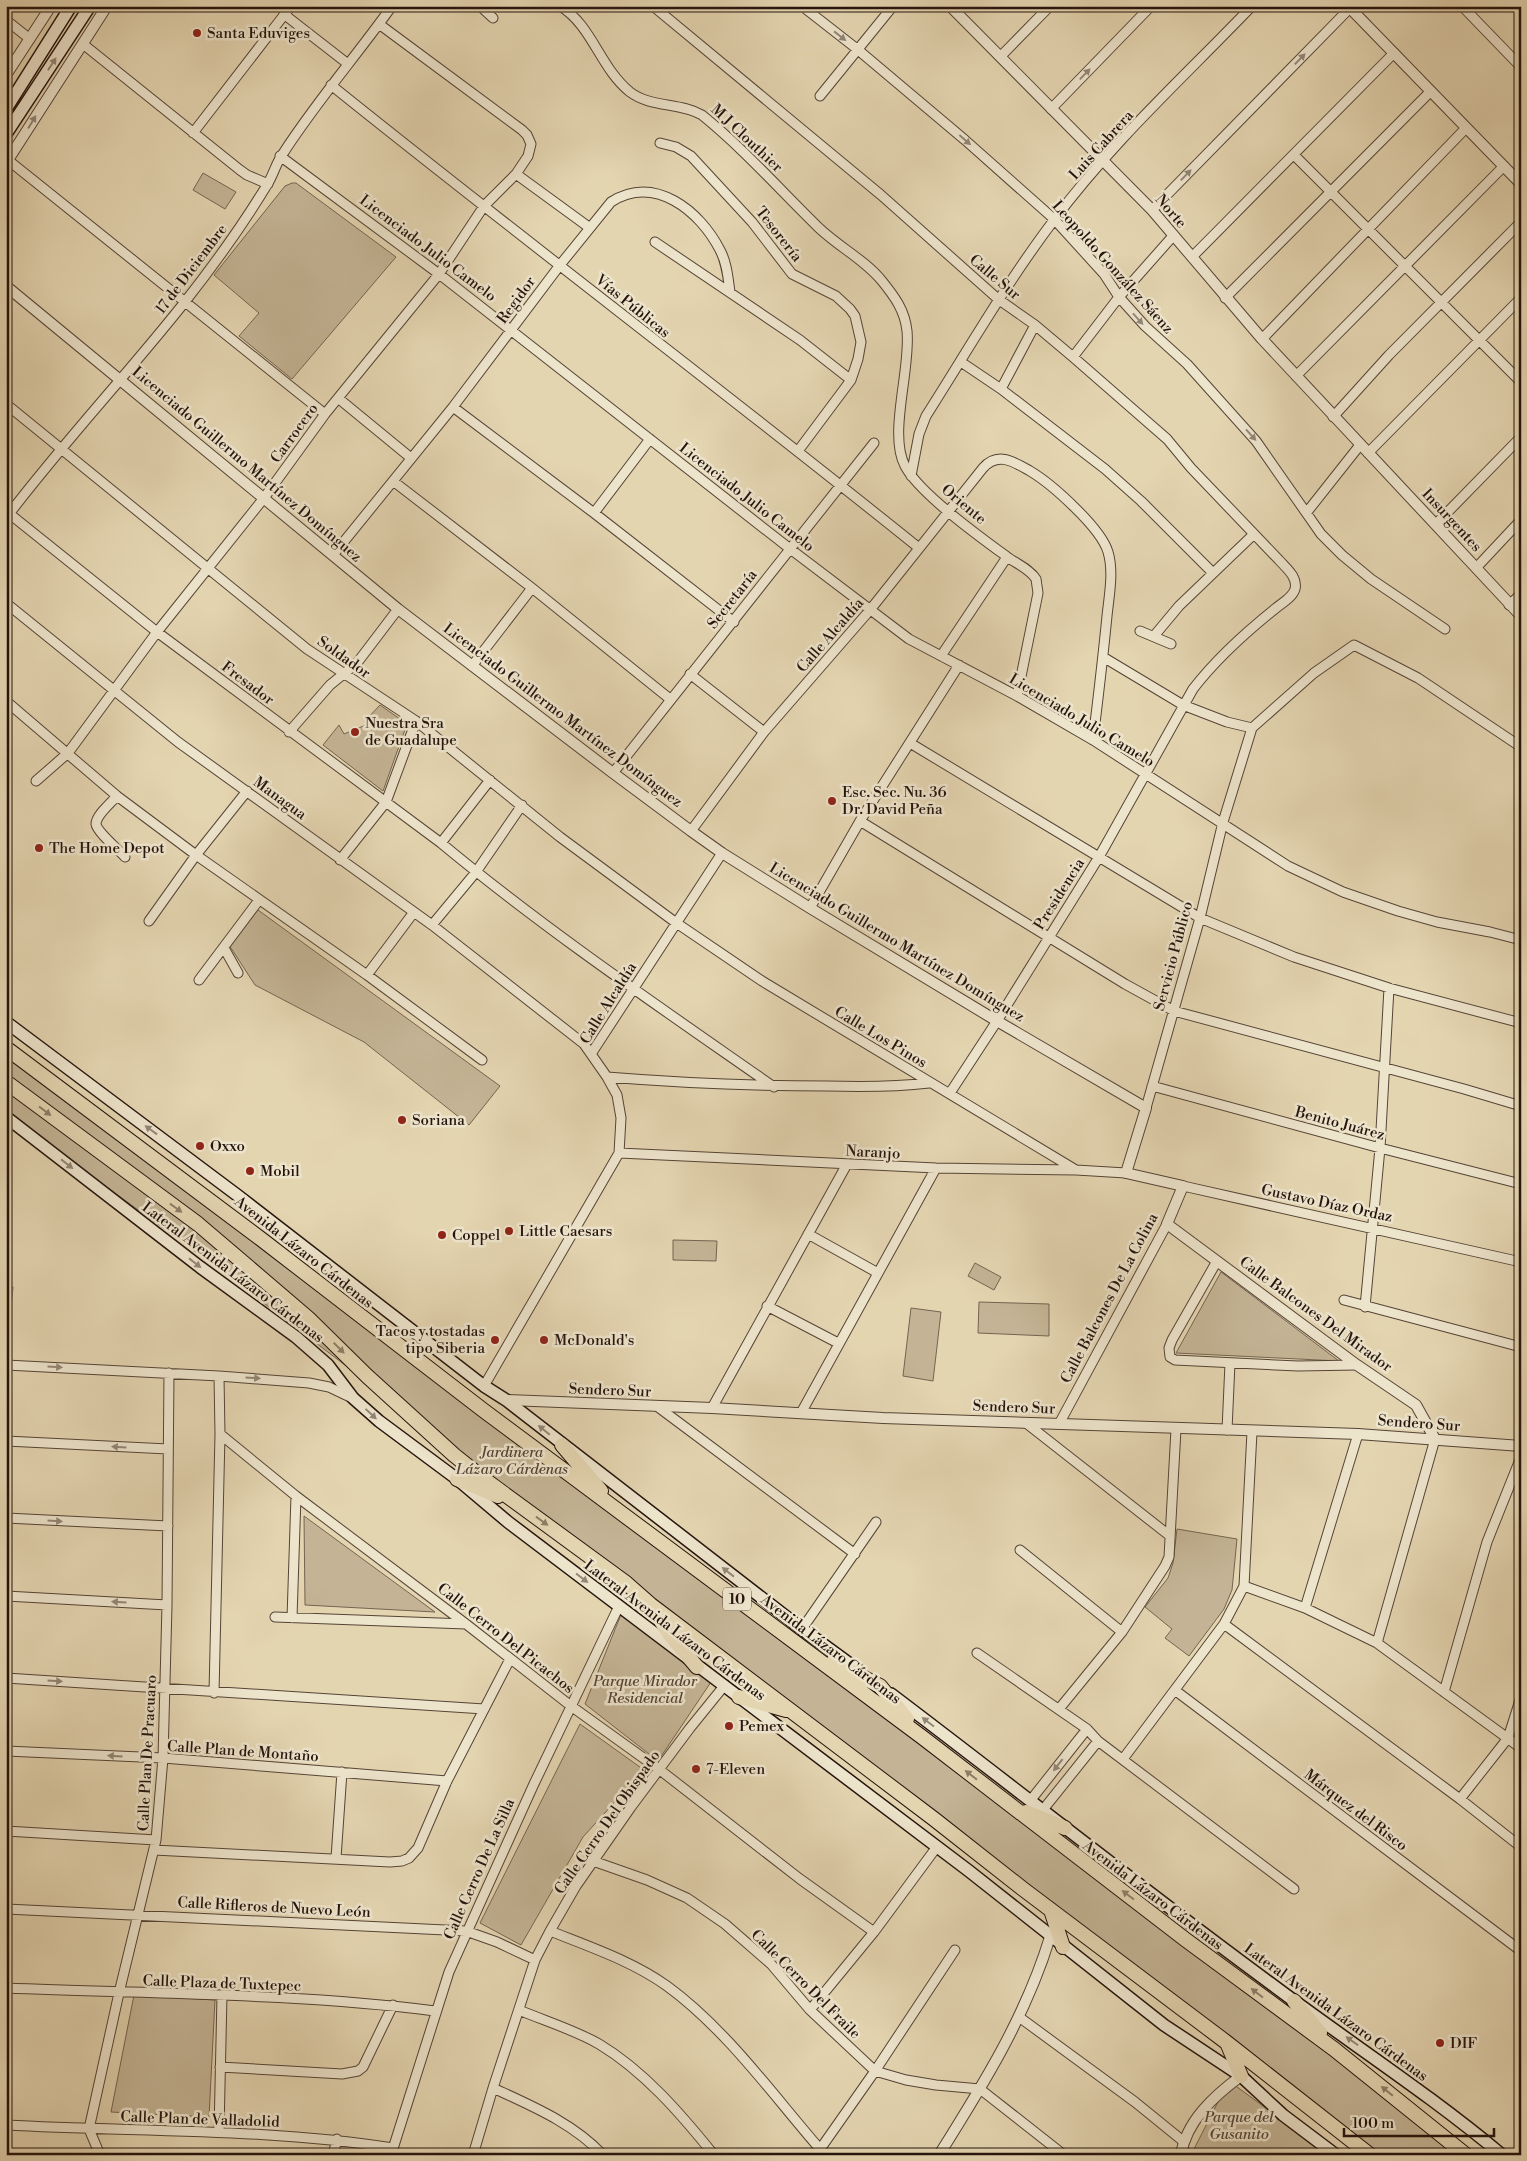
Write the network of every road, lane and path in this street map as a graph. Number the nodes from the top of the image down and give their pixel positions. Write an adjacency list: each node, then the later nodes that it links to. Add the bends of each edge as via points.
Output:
1 (52, 6): 22 (street)
2 (71, 6): 34 (main road)
3 (90, 6): 38 (main road, one-way to 3)
4 (108, 6): 23 (street)
5 (291, 6): 18 (street)
6 (392, 6): 21 (street, 17 de Diciembre)
7 (480, 6): 19 (street)
8 (560, 6): 69 (street, M J Clouthier, via 573,15 604,64 630,92 647,101 691,109 702,115 820,228 875,274)
9 (653, 6): 66 (street, Calle Sur, via 881,195)
10 (802, 6): 24 (street, Leopoldo González Sáenz, one-way to 24)
11 (893, 6): 24 (street)
12 (950, 6): 26 (street, Norte)
13 (1050, 6): 26 (street)
14 (1151, 6): 35 (street, one-way to 14)
15 (1252, 6): 42 (street, Luis Cabrera)
16 (1462, 6): 29 (street)
17 (1349, 7): 25 (street); 50 (street, one-way to 17)
18 (285, 15): 28 (street); 37 (street)
19 (493, 18)
20 (6, 20): 22 (street)
21 (379, 24): 28 (street, 17 de Diciembre); 45 (street, Carrocero, via 527,135 531,144 528,156)
22 (30, 40): 27 (street)
23 (83, 44): 37 (street); 43 (street, one-way to 23)
24 (857, 49): 33 (street); 51 (street, Leopoldo González Sáenz, one-way to 51)
25 (1394, 53): 32 (street); 40 (street)
26 (1001, 56): 35 (street, Norte)
27 (10, 63): 30 (street)
28 (348, 64): 31 (street, 17 de Diciembre)
29 (1521, 67)
30 (6, 75)
31 (331, 85): 41 (street, 17 de Diciembre); 49 (street, Vías Públicas)
32 (1430, 92): 36 (street); 48 (street)
33 (820, 96)
34 (6, 108)
35 (1051, 109): 42 (street, Norte)
36 (1466, 128): 44 (street); 54 (street)
37 (193, 133): 46 (street, via 247,175)
38 (6, 134)
39 (660, 143): 79 (street, Tesorería, via 691,156 752,222 792,274 836,296 850,309 861,342)
40 (1294, 155): 48 (street); 57 (street)
41 (280, 156): 46 (street, 17 de Diciembre); 60 (street, Licenciado Julio Camelo)
42 (1102, 161): 50 (street, Norte); 51 (street, Luis Cabrera)
43 (7, 162): 67 (street)
44 (1504, 166): 47 (street); 59 (street)
45 (516, 174): 49 (street, Carrocero); 53 (street)
46 (268, 184): 67 (street, 17 de Diciembre)
47 (1521, 184)
48 (1331, 194): 54 (street); 64 (street)
49 (484, 206): 58 (street, Vías Públicas); 60 (street, Carrocero)
50 (1152, 210): 55 (street, Norte)
51 (1054, 219): 63 (street, Leopoldo González Sáenz, via 1104,274); 66 (street, Luis Cabrera)
52 (1521, 222): 68 (street)
53 (590, 228): 58 (street, Regidor); 62 (street, Regidor, via 619,197 636,192 662,194 692,214 714,241 724,261)
54 (1368, 229): 59 (street); 72 (street)
55 (1173, 236): 57 (street, Norte); 63 (street)
56 (655, 242): 62 (street)
57 (1192, 257): 64 (street, Norte)
58 (560, 265): 71 (street, Regidor); 91 (street, Vías Públicas)
59 (1405, 266): 68 (street); 76 (street)
60 (440, 274): 71 (street, Licenciado Julio Camelo); 81 (street, Carrocero)
61 (6, 286): 78 (street, Licenciado Guillermo Martínez Domínguez)
62 (730, 292): 79 (street)
63 (1119, 297): 74 (street); 100 (street, Leopoldo González Sáenz, one-way to 100, via 1203,380 1256,441)
64 (1225, 298): 72 (street, Norte)
65 (1521, 298): 73 (street)
66 (998, 299): 70 (street, Calle Sur); 75 (street, Luis Cabrera)
67 (185, 302): 78 (street, 17 de Diciembre); 84 (street)
68 (1442, 302): 73 (street); 85 (street)
69 (904, 316): 94 (street, Oriente, via 908,345 900,446 902,460)
70 (1035, 325): 74 (street, Calle Sur); 80 (street)
71 (512, 330): 83 (street, Regidor); 87 (street, Licenciado Julio Camelo)
72 (1262, 340): 76 (street, Norte)
73 (1479, 340): 77 (street); 92 (street)
74 (1073, 357): 104 (street, Calle Sur, via 1167,440)
75 (960, 362): 80 (street); 94 (street, Luis Cabrera, via 923,423)
76 (1296, 376): 85 (street, Norte)
77 (1519, 377)
78 (122, 379): 90 (street, 17 de Diciembre); 97 (street, Licenciado Guillermo Martínez Domínguez)
79 (851, 380): 91 (street, Tesorería)
80 (1001, 389): 111 (street, via 1120,481)
81 (338, 398): 84 (street, Carrocero); 93 (street)
82 (6, 404): 90 (street, Soldador)
83 (454, 407): 93 (street, Regidor); 98 (street)
84 (325, 414): 97 (street, Carrocero)
85 (1333, 417): 89 (street, Norte)
86 (1521, 437): 103 (street)
87 (650, 439): 98 (street); 105 (street, Licenciado Julio Camelo)
88 (874, 442): 96 (street, Secretaría)
89 (1360, 445): 92 (street, Insurgentes); 100 (street)
90 (61, 448): 101 (street, 17 de Diciembre); 109 (street, Soldador)
91 (798, 451): 96 (street, Vías Públicas)
92 (1368, 453): 103 (street, Insurgentes)
93 (411, 458): 95 (street, Regidor)
94 (912, 476): 99 (street, Oriente)
95 (393, 481): 107 (street, Regidor); 112 (street)
96 (840, 484): 105 (street, Secretaría); 106 (street, Vías Públicas)
97 (264, 498): 107 (street, Licenciado Guillermo Martínez Domínguez); 109 (street, Carrocero)
98 (594, 512): 120 (street)
99 (950, 512): 106 (street, Calle Alcaldía); 108 (street, Oriente); 127 (street, Calle Alcaldía, via 983,468 1000,458 1036,475 1071,506 1103,539 1108,552 1110,574)
100 (1307, 512): 121 (street, Leopoldo González Sáenz, via 1321,534 1342,555 1371,579)
101 (7, 515): 123 (street, Fresador)
102 (1521, 520): 110 (street)
103 (1436, 524): 110 (street, Insurgentes)
104 (1254, 534): 111 (street); 113 (street, Calle Sur, via 1291,573)
105 (789, 548): 118 (street, Licenciado Julio Camelo); 120 (street, Secretaría)
106 (919, 548): 118 (street, Calle Alcaldía)
107 (332, 555): 117 (street, Licenciado Guillermo Martínez Domínguez)
108 (1007, 557): 126 (street); 133 (street, Oriente, via 1034,575 1038,583)
109 (209, 568): 123 (street, Carrocero); 130 (street, Soldador, via 308,649)
110 (1476, 568): 116 (street, Insurgentes)
111 (1212, 572): 124 (street)
112 (532, 588): 129 (street); 134 (street)
113 (1295, 590): 135 (street, Presidencia, via 1212,666)
114 (1521, 594): 116 (street)
115 (6, 603): 132 (street, Managua)
116 (1509, 605): 119 (street, Insurgentes)
117 (398, 609): 129 (street, Licenciado Guillermo Martínez Domínguez); 130 (street, via 357,663)
118 (870, 610): 126 (street, Licenciado Julio Camelo, via 909,639); 140 (street, Calle Alcaldía)
119 (1521, 616)
120 (734, 622): 131 (street, Secretaría)
121 (1445, 629)
122 (1140, 630): 124 (street)
123 (157, 632): 132 (street, Carrocero); 139 (street, Fresador)
124 (1154, 636): 125 (street)
125 (1171, 644)
126 (940, 656): 128 (street, Licenciado Julio Camelo)
127 (1103, 658): 135 (street); 141 (street)
128 (959, 665): 133 (street, Licenciado Julio Camelo); 142 (street)
129 (472, 666): 145 (street, Licenciado Guillermo Martínez Domínguez)
130 (344, 674): 137 (street, Soldador); 139 (street, via 330,685)
131 (690, 674): 134 (street, Secretaría); 140 (street)
132 (114, 691): 144 (street, Carrocero); 149 (street, Managua, via 198,757)
133 (1016, 696): 141 (street, Licenciado Julio Camelo)
134 (670, 699): 145 (street, Secretaría)
135 (1183, 704): 138 (street, via 1226,722); 146 (street, Presidencia)
136 (8, 706): 144 (street)
137 (416, 721): 147 (street, Soldador); 151 (street)
138 (1252, 728): 143 (street, via 1314,673 1354,645 1418,678); 154 (street, Servicio Público)
139 (289, 732): 151 (street, Fresador)
140 (764, 732): 155 (street, Calle Alcaldía)
141 (1093, 740): 146 (street, Licenciado Julio Camelo)
142 (910, 743): 153 (street); 160 (street)
143 (1521, 747)
144 (68, 753): 148 (street, Carrocero); 150 (street)
145 (613, 773): 155 (street, Licenciado Guillermo Martínez Domínguez)
146 (1144, 774): 154 (street, Licenciado Julio Camelo); 160 (street, Presidencia)
147 (490, 780): 152 (street, Soldador); 156 (street)
148 (36, 781)
149 (247, 790): 158 (street); 161 (street, Managua)
150 (117, 796): 158 (street); 159 (street, via 96,824)
151 (386, 802): 156 (street, Fresador); 161 (street)
152 (522, 805): 162 (street); 168 (street, Soldador)
153 (860, 821): 164 (street); 170 (street)
154 (1223, 822): 166 (street, Servicio Público); 171 (street, Licenciado Julio Camelo, via 1288,866 1343,892 1437,922)
155 (692, 831): 157 (street, Licenciado Guillermo Martínez Domínguez)
156 (441, 843): 162 (street, Fresador)
157 (722, 853): 164 (street, Licenciado Guillermo Martínez Domínguez); 168 (street, Calle Alcaldía)
158 (196, 855): 163 (street); 167 (street)
159 (125, 857)
160 (1099, 857): 166 (street); 170 (street, Presidencia)
161 (340, 860): 165 (street, Managua)
162 (476, 872): 169 (street); 177 (street, Fresador)
163 (259, 900): 172 (street); 174 (street)
164 (810, 908): 179 (street, Licenciado Guillermo Martínez Domínguez)
165 (414, 912): 169 (street, Managua); 174 (street)
166 (1200, 918): 176 (street, via 1294,957); 178 (street, Servicio Público)
167 (148, 921)
168 (675, 922): 177 (street, Calle Alcaldía); 188 (street, Calle Los Pinos, via 762,981)
169 (432, 925): 183 (street, Managua, via 584,1044)
170 (1048, 937): 178 (street); 179 (street, Presidencia)
171 (1521, 940)
172 (224, 948): 173 (street); 175 (street)
173 (238, 974)
174 (367, 976): 184 (street)
175 (199, 980)
176 (1389, 988): 181 (street); 185 (street)
177 (633, 989): 183 (street, Calle Alcaldía); 190 (street, Fresador)
178 (1174, 1011): 185 (street); 189 (street, Servicio Público)
179 (997, 1021): 191 (street, Presidencia); 193 (street, Licenciado Guillermo Martínez Domínguez)
180 (6, 1022): 219 (main road, Lateral Avenida Lázaro Cárdenas, one-way to 180)
181 (1521, 1023)
182 (6, 1048): 241 (highway, Avenida Lázaro Cárdenas / 10)
183 (591, 1054): 186 (street, Calle Alcaldía)
184 (482, 1060)
185 (1383, 1068): 192 (street); 195 (street)
186 (607, 1077): 190 (street); 196 (street, Calle Alcaldía, via 617,1096 621,1135)
187 (6, 1082): 240 (highway, one-way to 240, via 198,1224 308,1318 430,1434)
188 (929, 1083): 190 (street, via 866,1088); 191 (street, Calle Los Pinos)
189 (1152, 1086): 193 (street, Servicio Público); 195 (street, Benito Juárez)
190 (774, 1087)
191 (950, 1093): 199 (street, Calle Los Pinos)
192 (1521, 1106)
193 (1146, 1108): 200 (street, Servicio Público)
194 (6, 1117): 220 (main road, Lateral Avenida Lázaro Cárdenas, one-way to 220, via 296,1337 328,1365)
195 (1380, 1148): 201 (street, Benito Juárez); 204 (street)
196 (619, 1153): 197 (street, Naranjo); 219 (street, Calle Alcaldía)
197 (848, 1164): 198 (street, Naranjo); 205 (street)
198 (936, 1168): 199 (street, Naranjo); 208 (street)
199 (1076, 1170): 200 (street, Naranjo)
200 (1126, 1173): 202 (street, Gustavo Díaz Ordaz)
201 (1521, 1184)
202 (1183, 1186): 203 (street, Calle Balcones De La Colina); 204 (street, Gustavo Díaz Ordaz)
203 (1167, 1224): 206 (street, Calle Balcones Del Mirador); 226 (street, Calle Balcones De La Colina)
204 (1371, 1227): 207 (street, Gustavo Díaz Ordaz); 211 (street)
205 (808, 1234): 208 (street); 210 (street)
206 (1218, 1260): 214 (street, via 1172,1340 1169,1352 1175,1360); 216 (street, Calle Balcones Del Mirador)
207 (1521, 1262)
208 (878, 1273): 212 (street)
209 (1344, 1300): 211 (street)
210 (768, 1306): 212 (street); 223 (street)
211 (1365, 1307): 213 (street)
212 (838, 1344): 224 (street)
213 (1521, 1347)
214 (1230, 1363): 216 (street); 228 (street)
215 (6, 1364): 217 (street, one-way to 217)
216 (1357, 1365): 232 (street, Calle Balcones Del Mirador, via 1416,1405)
217 (169, 1373): 218 (street); 236 (street, Calle Plan De Pracuaro)
218 (219, 1376): 220 (street, one-way to 220, via 320,1384); 230 (street)
219 (484, 1386): 221 (main road, Lateral Avenida Lázaro Cárdenas)
220 (353, 1398): 238 (main road, Lateral Avenida Lázaro Cárdenas, one-way to 238, via 392,1432)
221 (506, 1400): 222 (street, Sendero Sur); 234 (main road, Lateral Avenida Lázaro Cárdenas, one-way to 221)
222 (658, 1407): 223 (street, Sendero Sur); 247 (street)
223 (712, 1408): 224 (street, Sendero Sur)
224 (801, 1413): 225 (street, Sendero Sur)
225 (1026, 1423): 226 (street, Sendero Sur); 245 (street)
226 (1059, 1424): 227 (street, Sendero Sur)
227 (1176, 1429): 228 (street, Sendero Sur); 245 (street)
228 (1227, 1430): 229 (street, Sendero Sur)
229 (1252, 1432): 231 (street, Sendero Sur); 248 (street)
230 (220, 1434): 239 (street, Calle Cerro Del Picachos); 271 (street)
231 (1358, 1434): 232 (street, Sendero Sur); 253 (street)
232 (1435, 1439): 235 (street, Sendero Sur); 260 (street)
233 (6, 1441): 236 (street, one-way to 233)
234 (562, 1445): 241 (highway); 258 (main road, Lateral Avenida Lázaro Cárdenas, one-way to 234)
235 (1521, 1446)
236 (168, 1449): 244 (street, Calle Plan De Pracuaro)
237 (1521, 1457): 270 (street, via 1487,1542)
238 (457, 1478): 240 (highway); 252 (main road, Lateral Avenida Lázaro Cárdenas, one-way to 252, via 508,1522)
239 (296, 1496): 255 (street); 256 (street, Calle Cerro Del Picachos)
240 (522, 1507): 251 (highway, one-way to 251)
241 (616, 1509): 261 (highway, Avenida Lázaro Cárdenas / 10)
242 (6, 1518): 244 (street, one-way to 244)
243 (876, 1522): 247 (street)
244 (168, 1526): 250 (street, Calle Plan De Pracuaro)
245 (1170, 1536): 259 (street, via 1169,1557 1162,1574)
246 (1020, 1550): 259 (street)
247 (855, 1554): 258 (street)
248 (1244, 1586): 253 (street); 257 (street)
249 (6, 1596): 250 (street, one-way to 249)
250 (167, 1605): 268 (street, Calle Plan De Pracuaro)
251 (651, 1605): 264 (highway, via 670,1635); 277 (highway)
252 (619, 1606): 264 (main road, Lateral Avenida Lázaro Cárdenas); 274 (street, Calle Cerro De La Silla)
253 (1306, 1608): 260 (street)
254 (275, 1617): 255 (street)
255 (292, 1618): 256 (street)
256 (466, 1624): 263 (street, Calle Cerro Del Picachos)
257 (1224, 1624): 269 (street); 290 (street)
258 (802, 1629): 267 (main road, Lateral Avenida Lázaro Cárdenas)
259 (1122, 1632): 276 (street)
260 (1377, 1644): 270 (street)
261 (801, 1647): 267 (highway); 279 (highway, Avenida Lázaro Cárdenas / 10)
262 (977, 1653): 276 (street)
263 (510, 1659): 274 (street, Calle Cerro Del Picachos); 275 (street)
264 (698, 1667): 266 (main road, Lateral Avenida Lázaro Cárdenas)
265 (6, 1678): 268 (street, one-way to 268)
266 (724, 1686): 273 (main road, Lateral Avenida Lázaro Cárdenas); 286 (street, Calle Cerro Del Obispado)
267 (880, 1686): 279 (highway); 291 (main road, Lateral Avenida Lázaro Cárdenas, one-way to 267)
268 (164, 1688): 271 (street); 284 (street, Calle Plan De Pracuaro)
269 (1176, 1690): 285 (street); 311 (street, Márquez del Risco)
270 (1444, 1692): 280 (street)
271 (214, 1693): 275 (street)
272 (1521, 1697): 280 (street)
273 (739, 1698): 277 (highway); 297 (main road, Lateral Avenida Lázaro Cárdenas)
274 (571, 1706): 286 (street, Calle Cerro Del Picachos); 305 (street, Calle Cerro De La Silla)
275 (484, 1709): 288 (street)
276 (1059, 1709): 278 (street)
277 (794, 1712): 303 (highway)
278 (1086, 1729): 281 (street); 291 (street, one-way to 291)
279 (922, 1737): 289 (highway, Avenida Lázaro Cárdenas / 10, one-way to 279)
280 (1508, 1738): 282 (street); 290 (street)
281 (1098, 1740): 285 (street); 292 (street)
282 (1521, 1748)
283 (6, 1751): 284 (street, Calle Plan de Montaño, one-way to 283)
284 (163, 1758): 287 (street, Calle Plan de Montaño); 295 (street, Calle Plan De Pracuaro)
285 (1122, 1759): 301 (street)
286 (660, 1770): 300 (street, Calle Cerro Del Obispado); 307 (street, Calle Cerro Del Picachos)
287 (342, 1772): 288 (street, Calle Plan de Montaño); 299 (street)
288 (447, 1781): 299 (street, via 414,1854 402,1862)
289 (995, 1794): 293 (highway, via 1009,1804); 323 (highway, Avenida Lázaro Cárdenas / 10, one-way to 289, via 1252,1990)
290 (1460, 1799): 296 (street)
291 (1030, 1801): 292 (main road, Lateral Avenida Lázaro Cárdenas)
292 (1042, 1811): 293 (main road, Lateral Avenida Lázaro Cárdenas)
293 (1065, 1828): 316 (main road, Lateral Avenida Lázaro Cárdenas)
294 (6, 1831): 295 (street)
295 (156, 1840): 298 (street, Calle Plan De Pracuaro)
296 (1521, 1847)
297 (936, 1848): 307 (street); 308 (main road, Lateral Avenida Lázaro Cárdenas)
298 (154, 1850): 299 (street); 304 (street, Calle Plan De Pracuaro)
299 (336, 1858)
300 (593, 1861): 306 (street, Calle Cerro Del Obispado); 319 (street, Calle Cerro Del Fraile, via 686,1898 725,1924 770,1964)
301 (1294, 1889)
302 (6, 1909): 304 (street, Calle Rifleros de Nuevo León)
303 (1051, 1910): 309 (highway); 322 (highway)
304 (138, 1914): 305 (street, Calle Rifleros de Nuevo León); 314 (street, Calle Plan De Pracuaro)
305 (466, 1931): 312 (street, Calle Rifleros de Nuevo León); 320 (street, Calle Cerro De La Silla)
306 (550, 1931): 312 (street, Calle Cerro Del Obispado); 335 (street, via 628,1962 667,1986 734,2050)
307 (874, 1932): 319 (street)
308 (1050, 1937): 309 (main road, Lateral Avenida Lázaro Cárdenas); 321 (street, via 1033,1988)
309 (1064, 1947): 326 (main road, Lateral Avenida Lázaro Cárdenas, via 1164,2025)
310 (954, 1950): 325 (street)
311 (1521, 1951)
312 (535, 1960): 318 (street, Calle Cerro Del Obispado)
313 (6, 1988): 314 (street, Calle Plaza de Tuxtepec)
314 (119, 1992): 315 (street, Calle Plaza de Tuxtepec); 330 (street, Calle Plan De Pracuaro)
315 (222, 1995): 317 (street, Calle Plaza de Tuxtepec); 324 (street)
316 (1294, 2000): 323 (highway); 347 (main road, Lateral Avenida Lázaro Cárdenas, one-way to 316, via 1383,2063)
317 (392, 2005): 320 (street, Calle Plaza de Tuxtepec); 324 (street, via 368,2060 358,2070 342,2074)
318 (519, 2010): 327 (street, Calle Cerro Del Obispado); 340 (street, via 598,2043 617,2056 657,2090)
319 (810, 2010): 325 (street, Calle Cerro Del Fraile)
320 (435, 2011): 334 (street, Calle Cerro De La Silla)
321 (1019, 2017): 328 (street); 333 (street, via 1136,2102)
322 (1226, 2042): 326 (highway); 345 (highway)
323 (1334, 2048): 346 (highway, Avenida Lázaro Cárdenas / 10, one-way to 323)
324 (220, 2067): 331 (street)
325 (875, 2070): 328 (street, Calle Cerro Del Fraile, via 906,2080); 335 (street)
326 (1241, 2076): 333 (street, via 1217,2094); 344 (main road, Lateral Avenida Lázaro Cárdenas, via 1283,2115)
327 (493, 2088): 338 (street, Calle Cerro Del Obispado); 339 (street, via 551,2115)
328 (980, 2089): 341 (street); 342 (street)
329 (6, 2125): 330 (street, Calle Plan de Valladolid)
330 (89, 2129): 331 (street, Calle Plan de Valladolid); 336 (street)
331 (218, 2132): 332 (street, Calle Plan de Valladolid)
332 (337, 2139): 334 (street, Calle Plan de Valladolid); 337 (street)
333 (1183, 2141): 343 (street)
334 (392, 2151)
335 (818, 2152)
336 (100, 2155)
337 (333, 2155)
338 (474, 2155)
339 (602, 2155)
340 (714, 2155)
341 (939, 2155)
342 (1064, 2155)
343 (1181, 2155)
344 (1336, 2155)
345 (1370, 2155)
346 (1466, 2155)
347 (1502, 2155)

